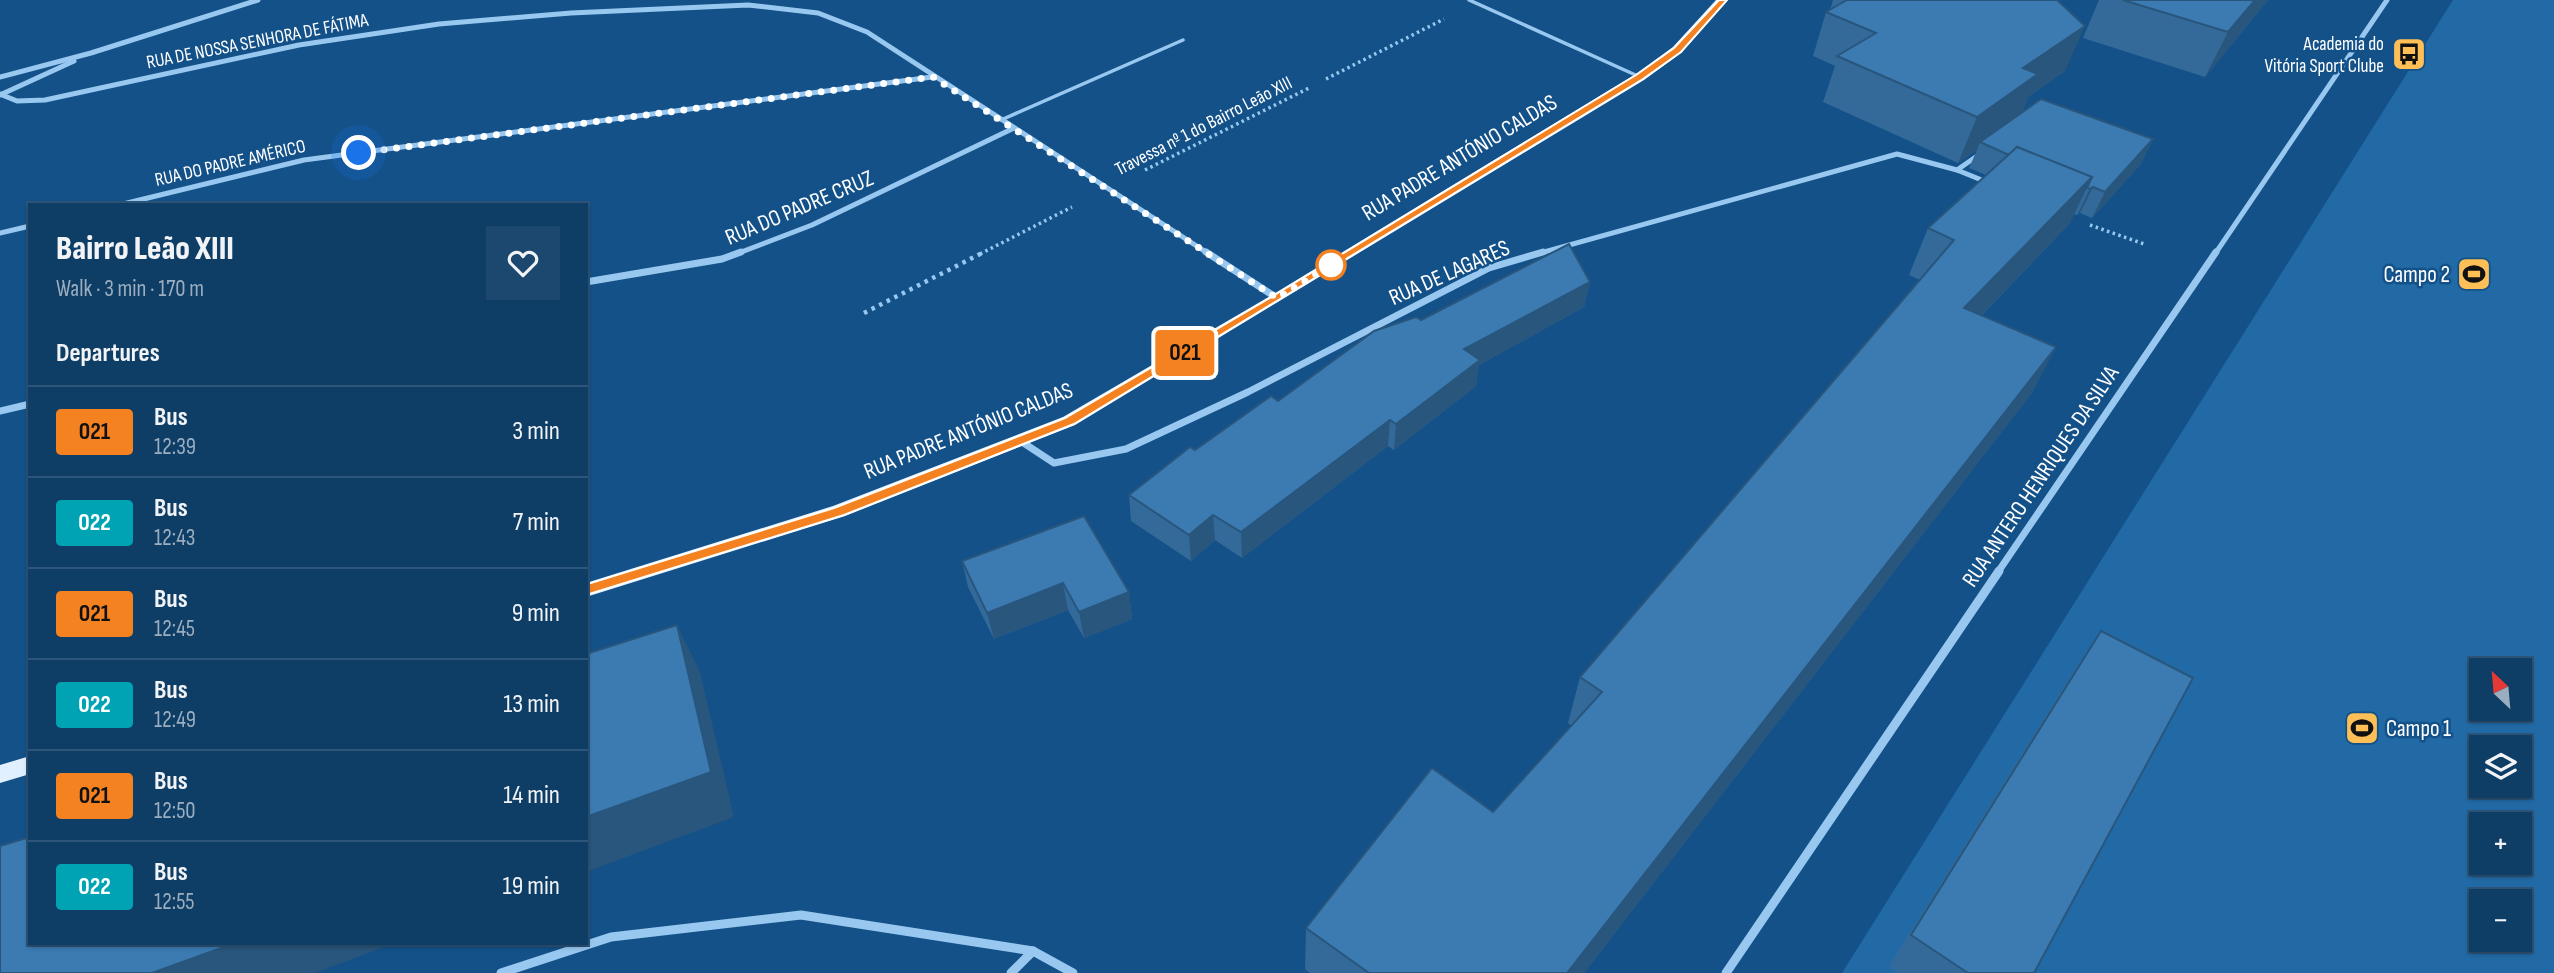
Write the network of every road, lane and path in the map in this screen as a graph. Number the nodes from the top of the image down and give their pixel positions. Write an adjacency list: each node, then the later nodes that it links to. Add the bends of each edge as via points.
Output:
1 (258, 0): 7 (street)
2 (1469, 0): 5 (lane)
3 (1722, 0): 10 (main road, RUA PADRE ANTÓNIO CALDAS, via 1677,50)
4 (2387, 0): 40 (street, RUA ANTERO HENRIQUES DA SILVA)
5 (1476, 3): 10 (lane); 11 (path, Travessa nº 1 do Bairro Leão XIII)
6 (1183, 40): 14 (lane)
7 (90, 53): 8 (street); 13 (street)
8 (0, 77)
9 (933, 77): 13 (street, RUA DE NOSSA SENHORA DE FÁTIMA, via 867,32 818,13 748,5 439,24 299,45 45,100 18,101); 14 (street, RUA DE NOSSA SENHORA DE FÁTIMA); 20 (street, RUA DO PADRE AMÉRICO, via 304,160)
10 (1640, 77): 26 (main road, RUA PADRE ANTÓNIO CALDAS)
11 (1326, 79)
12 (1311, 87): 19 (path, Travessa nº 1 do Bairro Leão XIII)
13 (0, 94)
14 (1002, 120): 15 (street, RUA DE NOSSA SENHORA DE FÁTIMA)
15 (1014, 128): 19 (street, RUA DE NOSSA SENHORA DE FÁTIMA); 25 (street, RUA DO PADRE CRUZ, via 812,225 722,259)
16 (1986, 149): 17 (street)
17 (1957, 170): 18 (street, RUA DE LAGARES); 30 (street, RUA DE LAGARES, via 1897,154 1489,268 1126,449 1054,463)
18 (1993, 185)
19 (1107, 189): 26 (street, RUA DE NOSSA SENHORA DE FÁTIMA); 27 (path, Travessa nº 1 do Bairro Leão XIII)
20 (127, 203)
21 (2090, 225): 24 (path)
22 (28, 226): 23 (street)
23 (0, 233)
24 (2144, 244)
25 (588, 282)
26 (1277, 298): 30 (main road, RUA PADRE ANTÓNIO CALDAS, via 1069,421)
27 (864, 313)
28 (28, 404): 29 (street)
29 (0, 411)
30 (1019, 440): 31 (main road, RUA PADRE ANTÓNIO CALDAS, via 839,511)
31 (588, 589)
32 (28, 766): 33 (main road)
33 (0, 774)
34 (587, 945): 37 (street)
35 (588, 945): 36 (street, via 611,937 801,915)
36 (1033, 951): 38 (street); 39 (street)
37 (501, 973)
38 (1011, 973)
39 (1073, 973)
40 (1726, 973)

